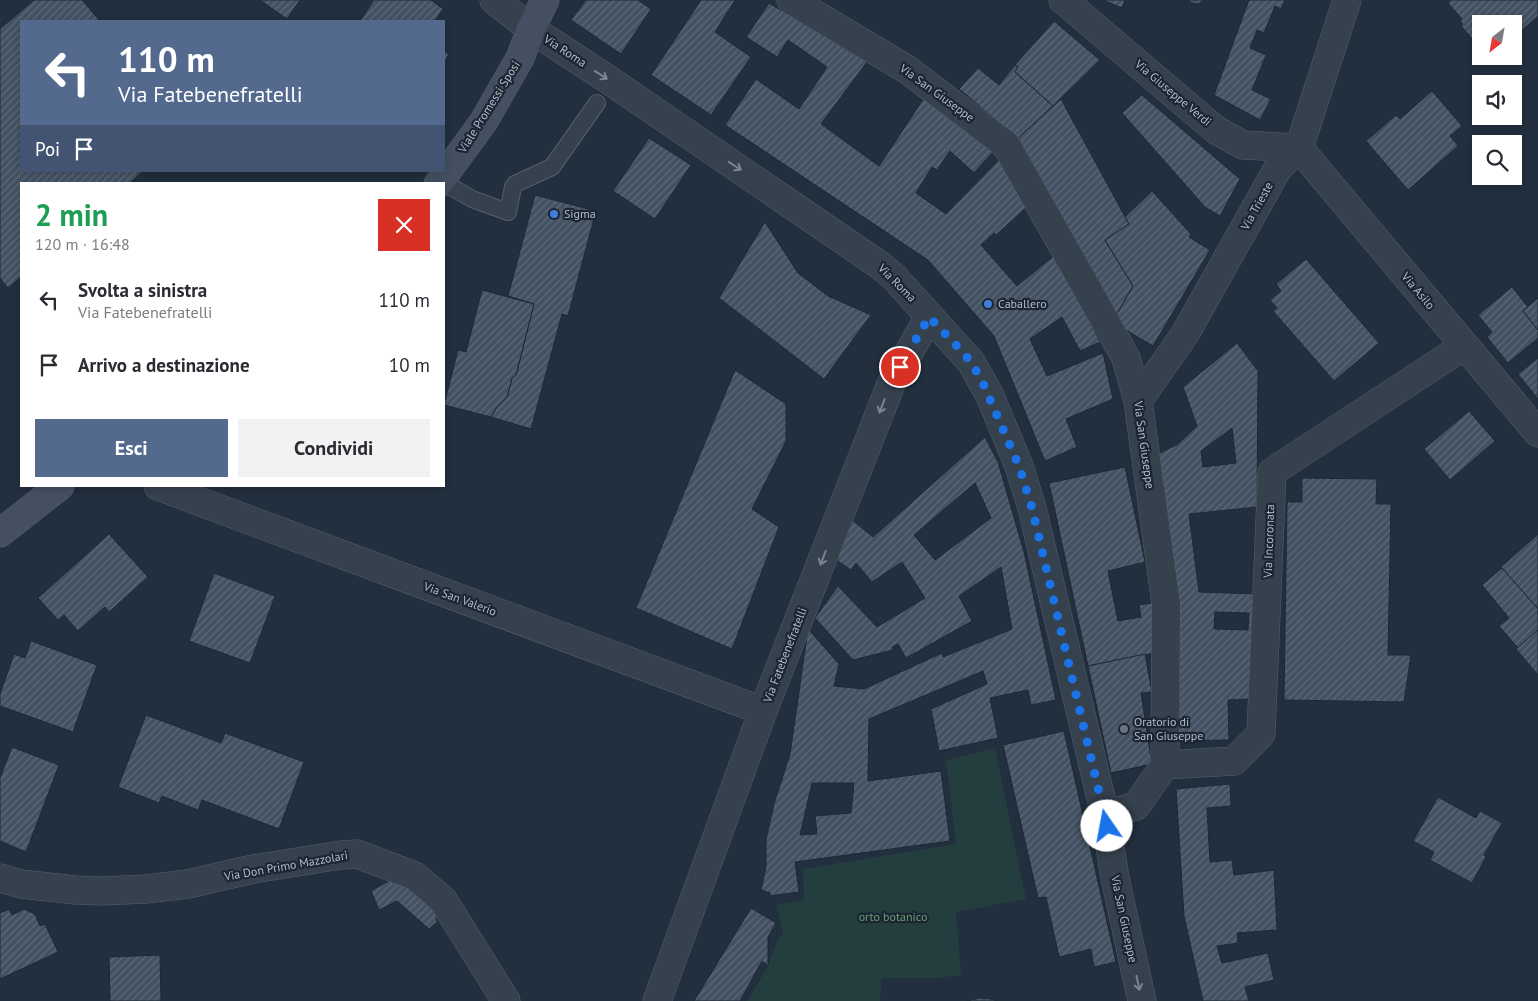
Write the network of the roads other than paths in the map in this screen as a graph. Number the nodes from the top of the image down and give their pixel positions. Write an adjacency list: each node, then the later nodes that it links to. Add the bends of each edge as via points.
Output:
1 (494, 0): 6 (street, Via Roma)
2 (545, 0): 6 (main road, Viale Promessi Sposi)
3 (791, 0): 13 (street, Via San Giuseppe, via 908,70 1006,145 1126,358)
4 (1063, 0): 8 (street, Via Giuseppe Verdi, via 1216,130 1243,145)
5 (1347, 0): 8 (street, Via Trieste)
6 (530, 29): 9 (main road, Viale Promessi Sposi, via 520,58 484,121); 11 (street, Via Roma, one-way to 11, via 882,266)
7 (597, 103): 10 (lane, Viale Promessi Sposi, via 552,168 515,184 508,212)
8 (1299, 148): 12 (street, Via Asilo); 13 (street, Via Trieste, via 1278,168 1185,334)
9 (440, 182)
10 (445, 185)
11 (929, 317): 18 (street, Via Fatebenefratelli, one-way to 18, via 891,384); 20 (street, Via Roma, via 971,362 990,396 1019,466)
12 (1464, 346): 14 (street, Via Asilo); 19 (street, Via Incoronata, via 1272,472 1261,734 1234,761)
13 (1138, 401): 19 (street, Via San Giuseppe, via 1166,604)
14 (1538, 433)
15 (161, 487): 18 (street, Via San Valerio)
16 (52, 490): 17 (main road)
17 (0, 533)
18 (763, 711): 23 (street, Via Fatebenefratelli)
19 (1166, 765): 20 (street, via 1136,806)
20 (1105, 815): 24 (street, Via San Giuseppe, one-way to 24)
21 (0, 878): 22 (street, Via Don Primo Mazzolari, via 21,884 76,890 146,889 357,854 411,874 434,890)
22 (506, 1001)
23 (657, 1001)
24 (1142, 1001)

